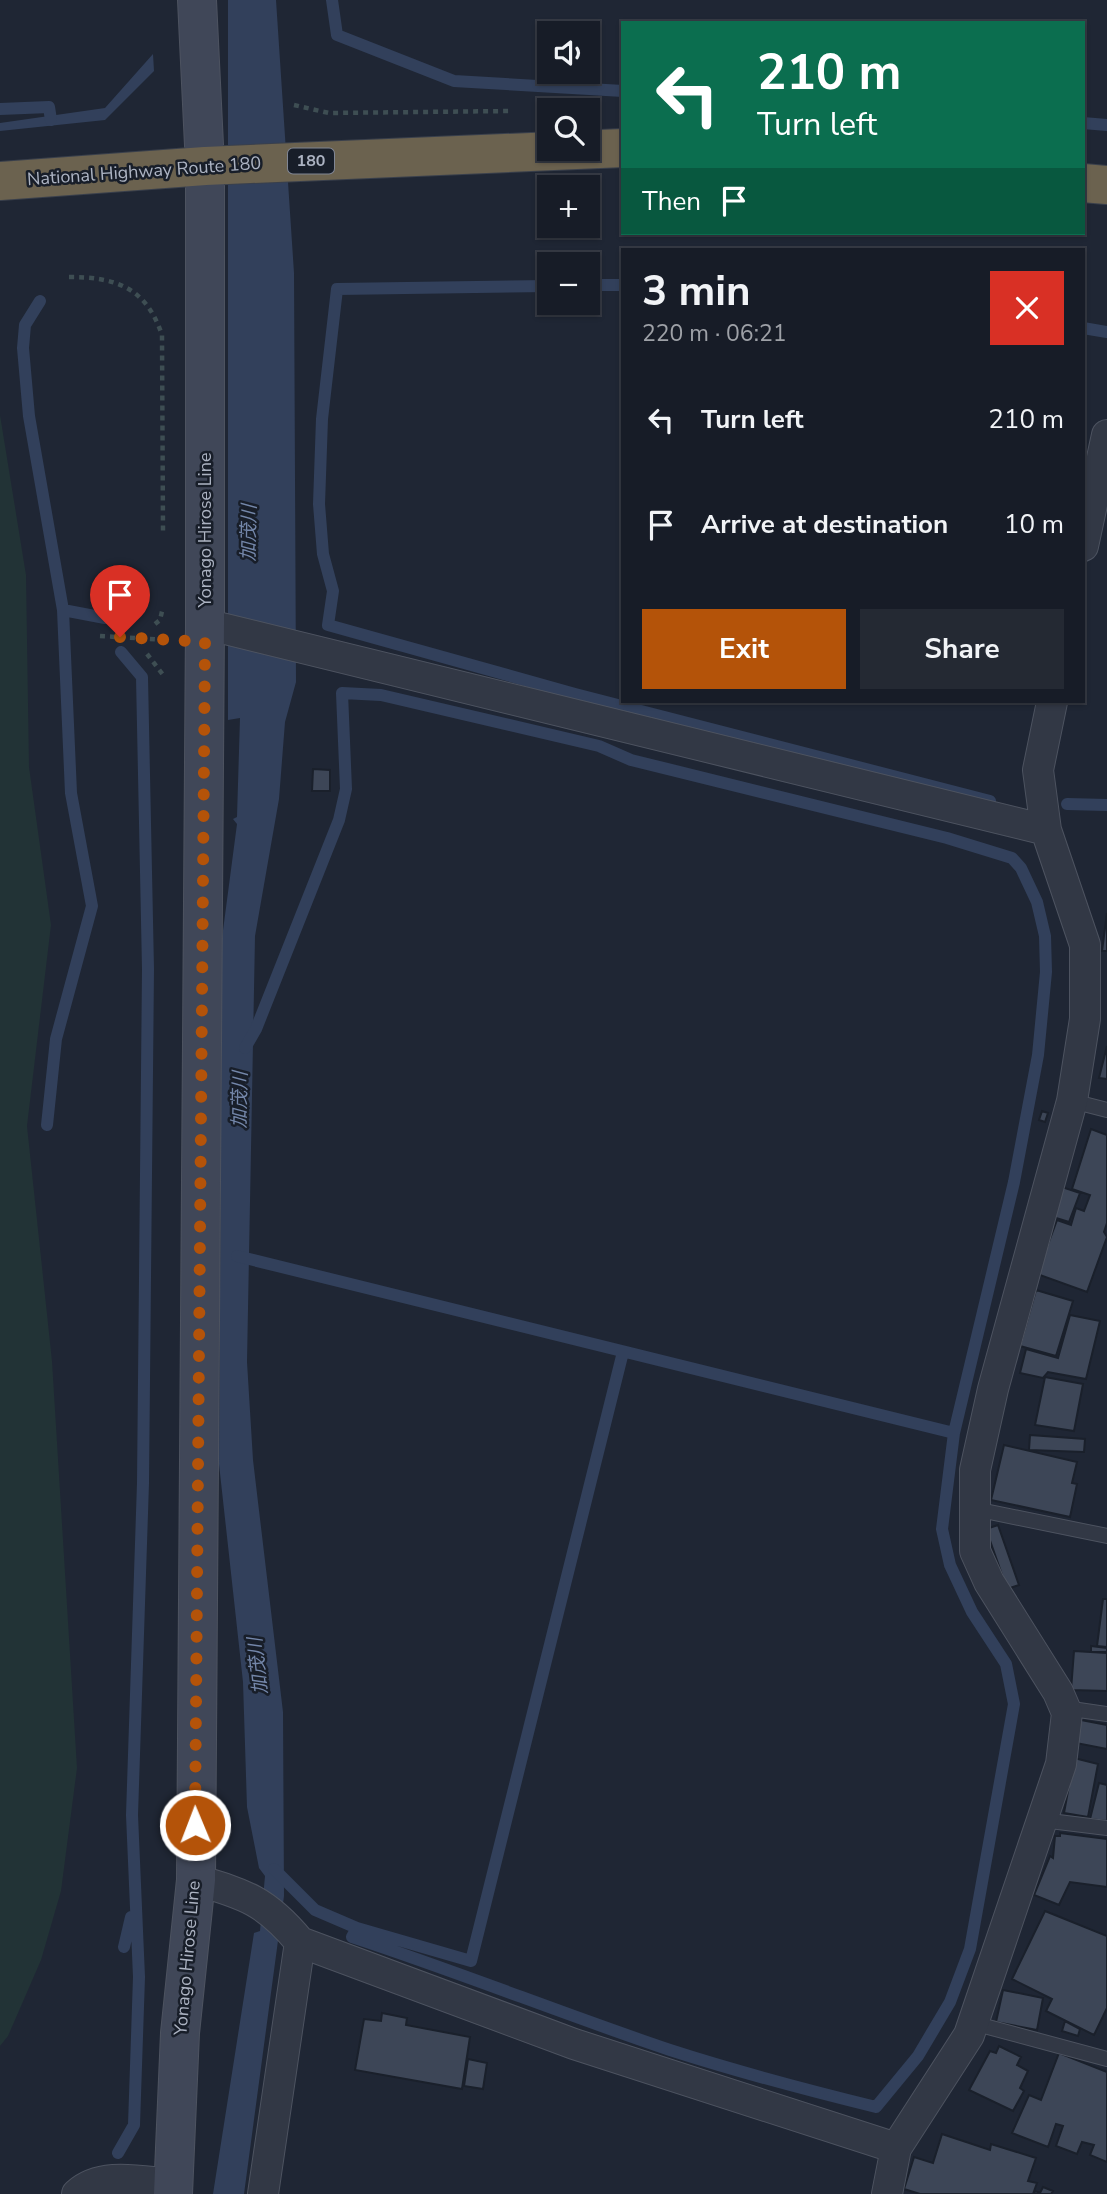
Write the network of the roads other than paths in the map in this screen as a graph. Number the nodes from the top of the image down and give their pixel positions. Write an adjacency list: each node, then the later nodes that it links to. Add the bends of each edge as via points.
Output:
1 (197, 0): 3 (main road, Yonago Hirose Line)
2 (621, 148): 3 (highway, National Highway Route 180 / 180)
3 (205, 166): 4 (highway, National Highway Route 180 / 180); 9 (main road, Yonago Hirose Line)
4 (0, 181)
5 (1085, 183): 6 (highway)
6 (1107, 185)
7 (1107, 435): 8 (street)
8 (1085, 538)
9 (205, 633): 11 (street); 20 (main road, Yonago Hirose Line)
10 (1052, 703): 11 (street, via 1038,770)
11 (1046, 830): 12 (street, via 1085,945 1085,1019)
12 (1072, 1101): 13 (lane); 14 (street, via 993,1389 975,1470)
13 (1107, 1110)
14 (975, 1509): 15 (lane); 16 (street, via 975,1551 989,1582)
15 (1107, 1536)
16 (1065, 1708): 17 (lane); 18 (street, via 1061,1764)
17 (1107, 1714)
18 (1042, 1820): 19 (lane); 22 (street)
19 (1107, 1828)
20 (196, 1880): 21 (street, via 246,1894); 25 (main road, Yonago Hirose Line, via 180,2033)
21 (292, 1933): 24 (street, via 574,2044); 27 (street)
22 (973, 2023): 23 (lane); 24 (street)
23 (1107, 2059)
24 (896, 2148): 28 (street)
25 (174, 2189): 26 (street, via 101,2180)
26 (77, 2194)
27 (263, 2194)
28 (889, 2194)

